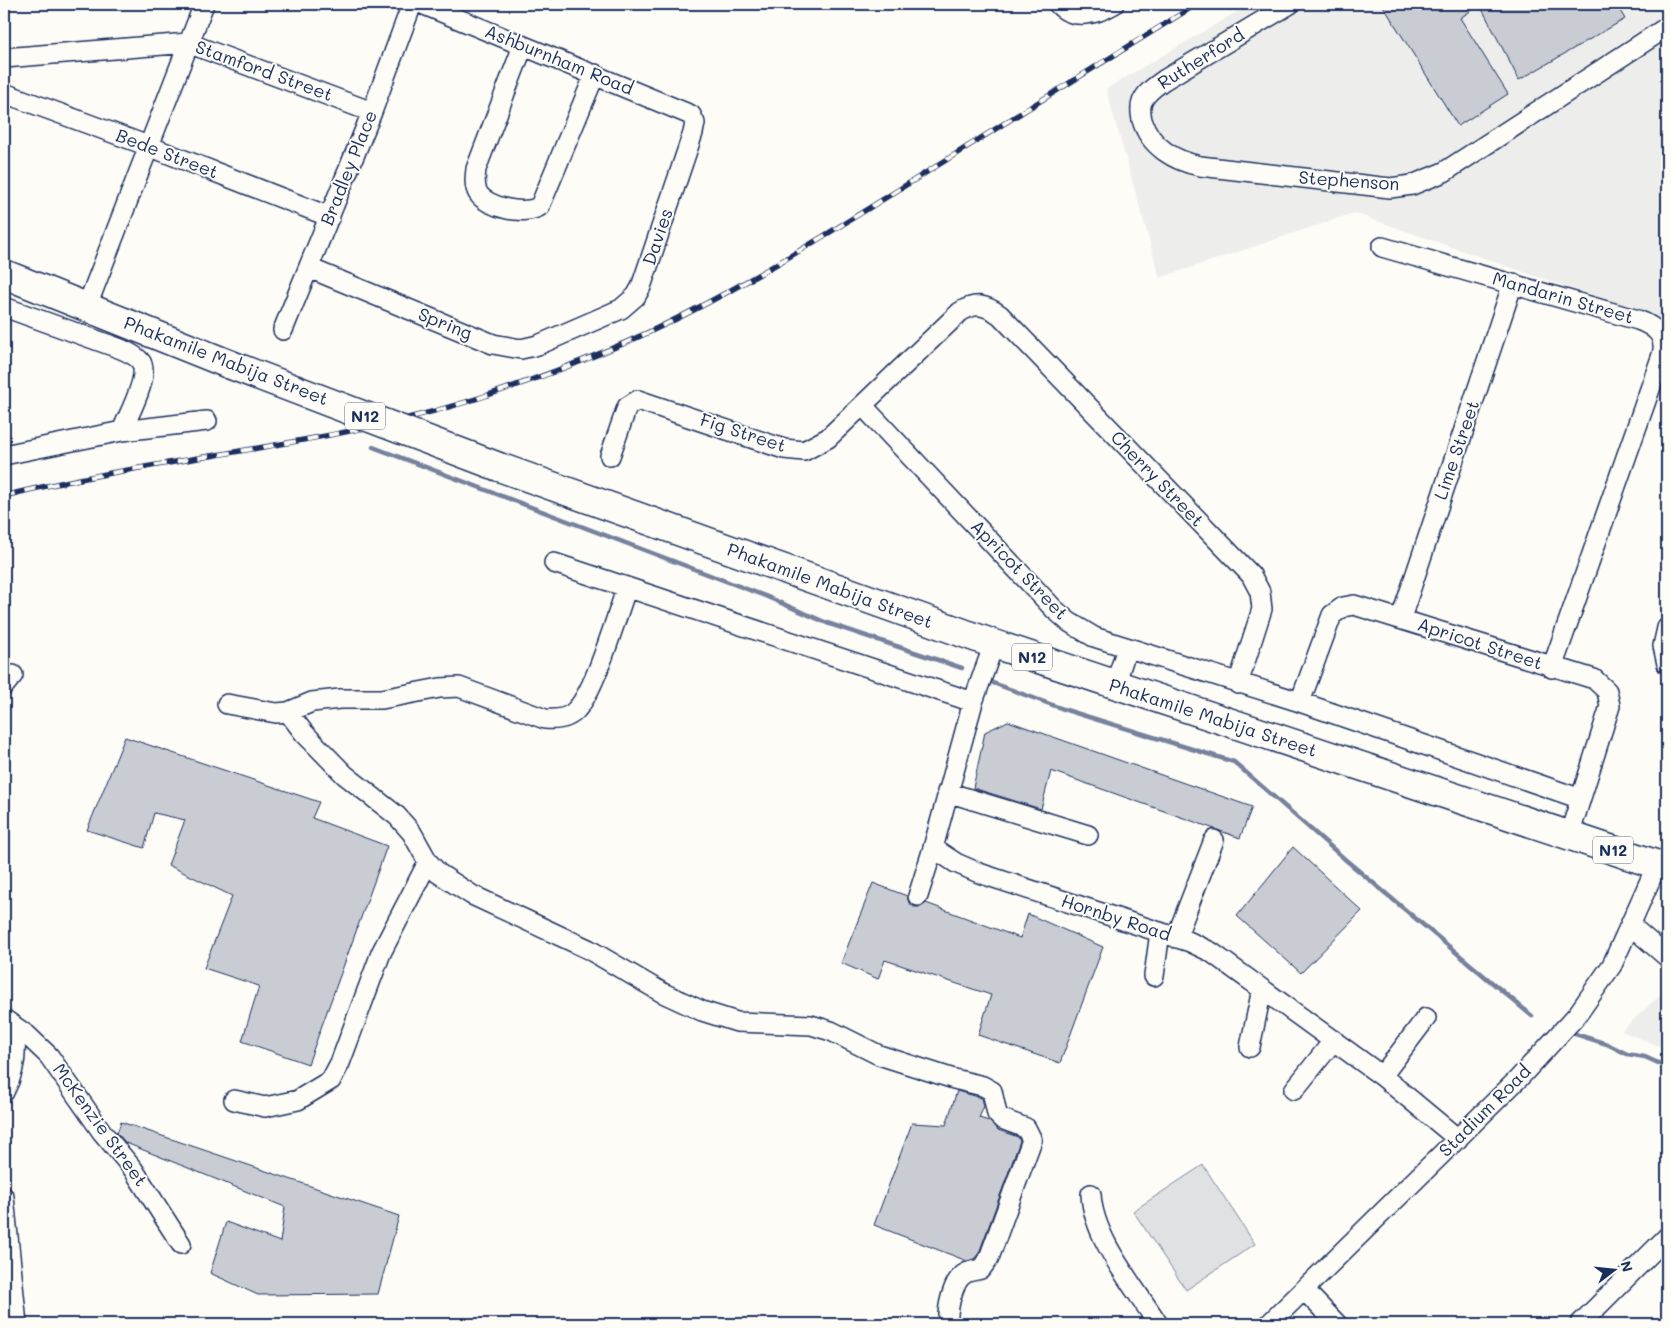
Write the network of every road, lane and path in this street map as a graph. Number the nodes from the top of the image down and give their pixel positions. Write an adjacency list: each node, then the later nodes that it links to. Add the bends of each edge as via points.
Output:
1 (204, 4): 8 (street)
2 (412, 4): 14 (street, Bradley Place)
3 (422, 4): 9 (street, Ashburnham Road)
4 (1058, 4): 5 (street, via 1080,15 1104,10)
5 (1114, 4)
6 (1290, 4): 13 (street, Rutherford, via 1164,80 1146,94)
7 (1667, 27): 13 (street, Stephenson, via 1444,172 1400,187 1184,163 1151,140 1141,117)
8 (188, 43): 10 (street, Stamford Street); 14 (street, Stamford Street); 16 (street)
9 (523, 46): 11 (street, Ashburnham Road); 11 (street, via 476,169 478,192 490,202 516,211 533,211 540,206)
10 (4, 58)
11 (595, 74): 15 (street, Ashburnham Road, via 684,110)
12 (4, 93): 16 (street, Bede Street)
13 (1141, 103)
14 (372, 112): 17 (street, Bradley Place)
15 (693, 119): 25 (street, Davies, via 693,133 641,287 625,306)
16 (151, 147): 17 (street, Bede Street); 23 (street)
17 (330, 217): 19 (street, Bradley Place)
18 (1382, 247): 21 (street, Mandarin Street)
19 (309, 268): 25 (street, Spring, via 513,349 538,345); 26 (street, Bradley Place)
20 (4, 274): 23 (highway, Phakamile Mabija Street / N12)
21 (1514, 283): 34 (street, Lime Street); 39 (street, Mandarin Street, via 1650,324 1661,335 1664,346)
22 (980, 304): 27 (street, Fig Street, via 960,312); 40 (street, Cherry Street, via 1000,316 1251,575 1260,592 1262,609)
23 (87, 306): 36 (highway, Phakamile Mabija Street / N12, bridge, via 231,365 499,467)
24 (4, 307): 29 (street, Phakamile Mabija Street, via 121,349 141,363 143,376 140,388)
25 (584, 326)
26 (283, 330)
27 (863, 406): 31 (street, Fig Street, via 828,438 804,451 784,449 638,400 627,407); 37 (street, Apricot Street, via 1054,609 1094,637)
28 (207, 421): 29 (street)
29 (122, 431): 30 (street)
30 (4, 455)
31 (610, 456)
32 (554, 563): 33 (street)
33 (627, 587): 42 (street); 45 (street, via 590,687 577,710 568,716 545,719 459,687 382,699 312,702)
34 (1401, 618): 39 (street, Apricot Street); 43 (street, Apricot Street, via 1354,605 1336,610)
35 (1666, 630): 38 (street, via 1663,646)
36 (994, 644): 41 (highway, Phakamile Mabija Street / N12); 42 (street)
37 (1127, 648): 40 (street, Apricot Street); 41 (street)
38 (1667, 664)
39 (1552, 668): 47 (street, Apricot Street, via 1594,679 1603,685 1610,697 1606,721)
40 (1238, 684): 43 (street, Apricot Street)
41 (1115, 685): 49 (highway, Phakamile Mabija Street / N12)
42 (973, 702): 46 (street)
43 (1300, 702): 47 (street, Apricot Street)
44 (226, 704): 45 (street, via 258,711)
45 (288, 712): 52 (street, via 304,734 345,775 397,816 412,833)
46 (947, 792): 48 (street); 51 (street)
47 (1581, 799): 49 (street, Apricot Street)
48 (1088, 835)
49 (1569, 836): 53 (highway, Phakamile Mabija Street / N12)
50 (1214, 840): 56 (street)
51 (933, 848): 54 (street); 56 (street, Hornby Road, via 956,864 979,874)
52 (428, 862): 67 (street, via 382,953 331,1080 298,1100 284,1104 265,1107); 76 (street, via 453,885 588,949 663,993 702,1011 737,1022 818,1027 879,1055 992,1091 997,1114 1026,1128 1032,1140 989,1258 982,1269 966,1273 958,1280)
53 (1662, 866): 55 (street, Stadium Road)
54 (918, 896)
55 (1630, 925): 57 (street); 68 (street, Stadium Road, via 1605,977 1577,1015)
56 (1168, 935): 58 (street); 59 (street, Hornby Road, via 1211,952)
57 (1667, 957)
58 (1154, 976)
59 (1262, 989): 62 (street, Hornby Road); 63 (street)
60 (1426, 1018): 64 (street)
61 (9, 1022): 66 (street, via 16,1043 14,1066); 72 (street, McKenzie Street, via 49,1056 102,1132 133,1168)
62 (1334, 1040): 64 (street, Hornby Road); 65 (street)
63 (1250, 1047)
64 (1382, 1076): 68 (street, Hornby Road)
65 (1294, 1090)
66 (4, 1092)
67 (234, 1100)
68 (1458, 1139): 73 (street, Stadium Road)
69 (1091, 1194): 77 (street, via 1093,1214 1102,1234)
70 (4, 1197): 75 (street)
71 (1667, 1237): 74 (street)
72 (182, 1244)
73 (1305, 1291): 78 (street, Stadium Road); 79 (street)
74 (1586, 1322)
75 (17, 1324)
76 (948, 1324)
77 (1158, 1324)
78 (1269, 1324)
79 (1337, 1324)

